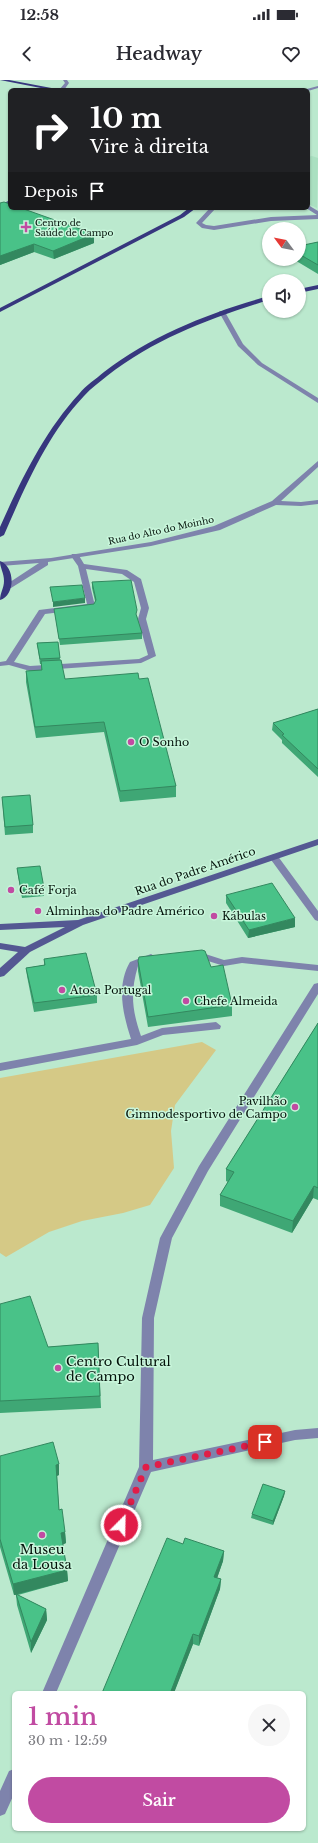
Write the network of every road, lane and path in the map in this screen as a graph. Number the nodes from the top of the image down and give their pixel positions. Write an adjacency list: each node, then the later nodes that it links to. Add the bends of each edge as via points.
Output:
1 (0, 80): 3 (main road)
2 (65, 80): 4 (street, via 67,83)
3 (48, 88)
4 (63, 88)
5 (310, 209): 8 (street)
6 (190, 210): 12 (main road)
7 (211, 210): 8 (street, via 199,223 204,227)
8 (318, 216)
9 (318, 287): 10 (main road)
10 (306, 290)
11 (262, 300): 13 (main road)
12 (0, 310)
13 (222, 312): 14 (street, via 240,345 260,364); 16 (main road, via 159,339 135,353 113,367 80,395 53,432)
14 (318, 401)
15 (318, 463): 18 (street)
16 (14, 501): 19 (main road); 20 (main road)
17 (318, 502): 18 (street, Rua do Alto do Moinho)
18 (275, 503): 21 (street, Rua do Alto do Moinho, via 218,528 151,544)
19 (1, 514)
20 (0, 535)
21 (75, 556): 22 (street, Rua do Alto do Moinho); 24 (street)
22 (51, 560): 23 (street, Rua do Alto do Moinho); 25 (street, Rua do Alto do Moinho)
23 (0, 564): 25 (main road, via 9,578)
24 (82, 566): 27 (street, via 91,606 42,612); 27 (street, via 124,572 138,581 145,608 142,619 152,656 141,661 30,669)
25 (8, 586): 26 (main road)
26 (0, 598)
27 (4, 663)
28 (318, 842): 29 (street, Rua do Padre Américo)
29 (274, 857): 30 (street); 31 (street, Rua do Padre Américo)
30 (318, 918)
31 (80, 923): 32 (street, Rua do Padre Américo); 34 (street, Rua do Padre Américo)
32 (0, 927)
33 (0, 946): 34 (street)
34 (26, 950): 38 (street, Rua do Padre Américo)
35 (184, 953): 37 (street, via 191,952 224,964 242,960)
36 (163, 956): 41 (street, via 134,964 127,982 127,1008)
37 (318, 968)
38 (0, 974)
39 (318, 986): 44 (street, via 203,1169 166,1238 148,1318)
40 (216, 1026): 41 (street, via 162,1032)
41 (137, 1041): 42 (street)
42 (0, 1067)
43 (318, 1433): 44 (street)
44 (146, 1467): 45 (street)
45 (51, 1691)
46 (12, 1781): 47 (street)
47 (0, 1809)

